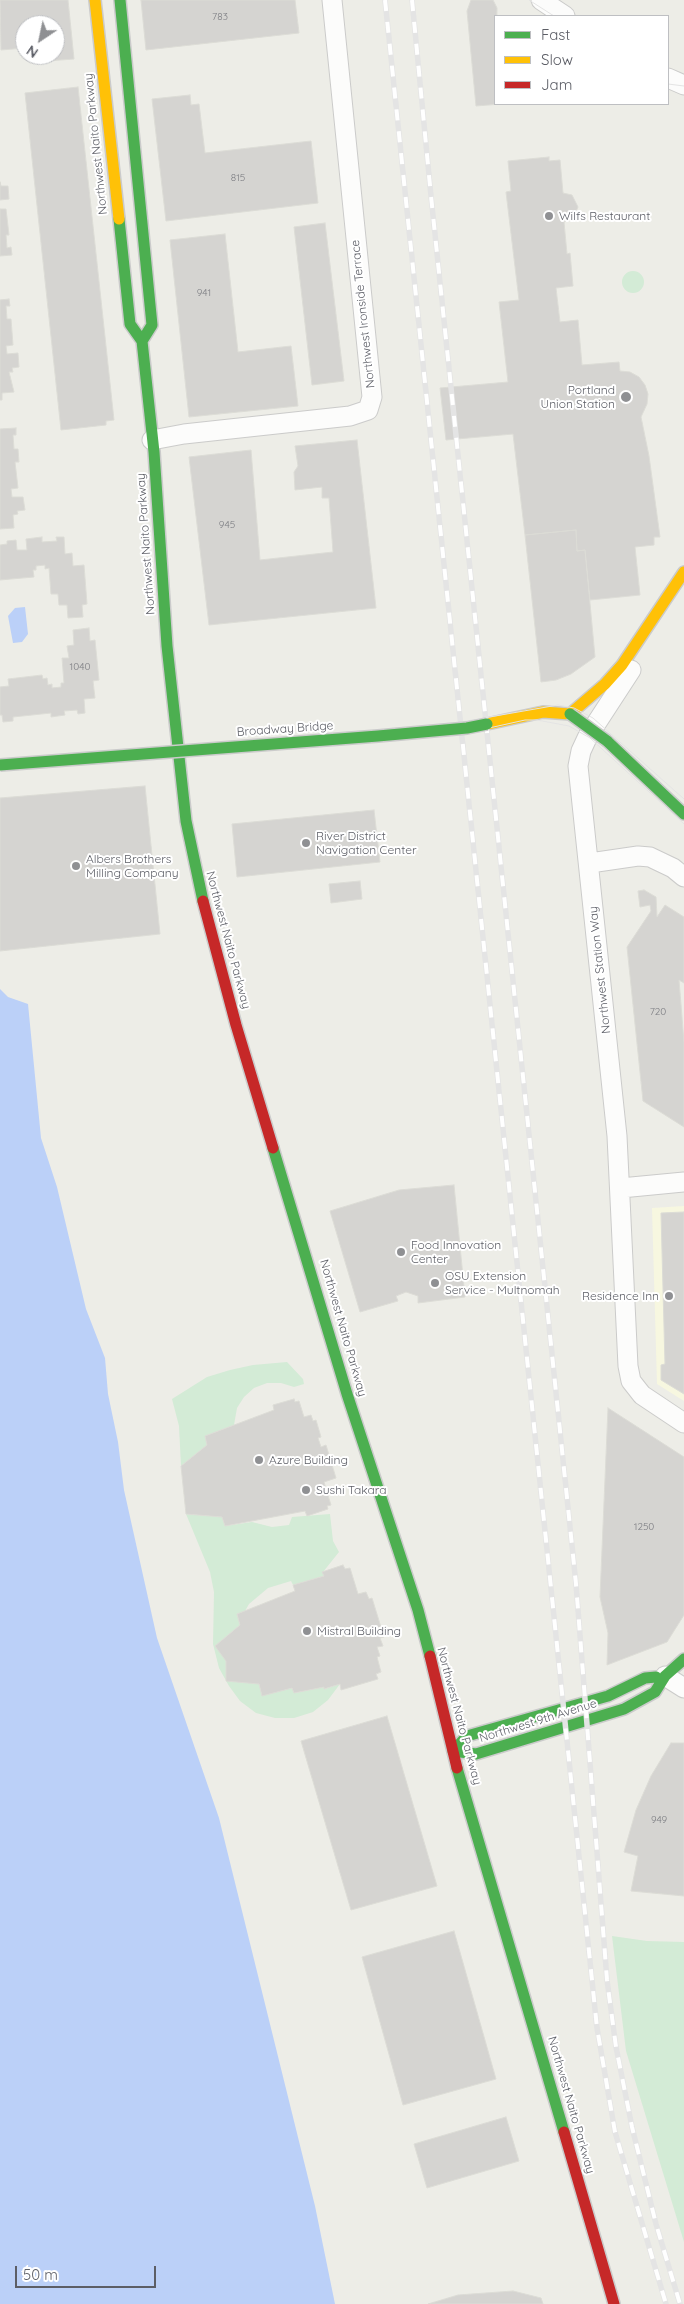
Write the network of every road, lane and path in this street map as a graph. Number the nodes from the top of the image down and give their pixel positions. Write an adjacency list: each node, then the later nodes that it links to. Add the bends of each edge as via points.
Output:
1 (94, 0): 8 (main road, Northwest Naito Parkway, via 130,324)
2 (120, 0): 8 (main road, Northwest Naito Parkway, via 152,325)
3 (332, 0): 9 (street, Northwest Ironside Terrace, via 372,397 368,410 350,416)
4 (541, 0): 5 (street)
5 (563, 15)
6 (669, 78): 7 (street)
7 (684, 85)
8 (142, 341): 9 (main road, Northwest Naito Parkway)
9 (152, 440): 23 (main road, Northwest Naito Parkway, via 174,716 186,822 204,910 347,1394 418,1610)
10 (684, 572): 12 (main road, via 622,665 606,684)
11 (684, 589): 15 (street, Northwest Station Way, via 581,751 578,766)
12 (570, 714): 13 (main road, Broadway Bridge, bridge, via 543,712 467,728 378,736); 14 (main road, bridge, via 598,733)
13 (0, 765)
14 (684, 814)
15 (590, 863): 16 (street, via 650,857); 18 (street, Northwest Station Way)
16 (684, 877)
17 (684, 1182): 18 (street)
18 (621, 1188): 19 (street, Northwest Station Way, via 631,1381 642,1395)
19 (684, 1423)
20 (684, 1659): 21 (main road, Northwest 9th Avenue)
21 (665, 1676): 22 (street); 23 (main road, Northwest 9th Avenue, via 645,1678 608,1696 467,1736); 23 (main road, Northwest 9th Avenue, via 655,1692 624,1709 476,1754)
22 (684, 1688)
23 (453, 1751): 24 (main road, Northwest Naito Parkway)
24 (614, 2304)

